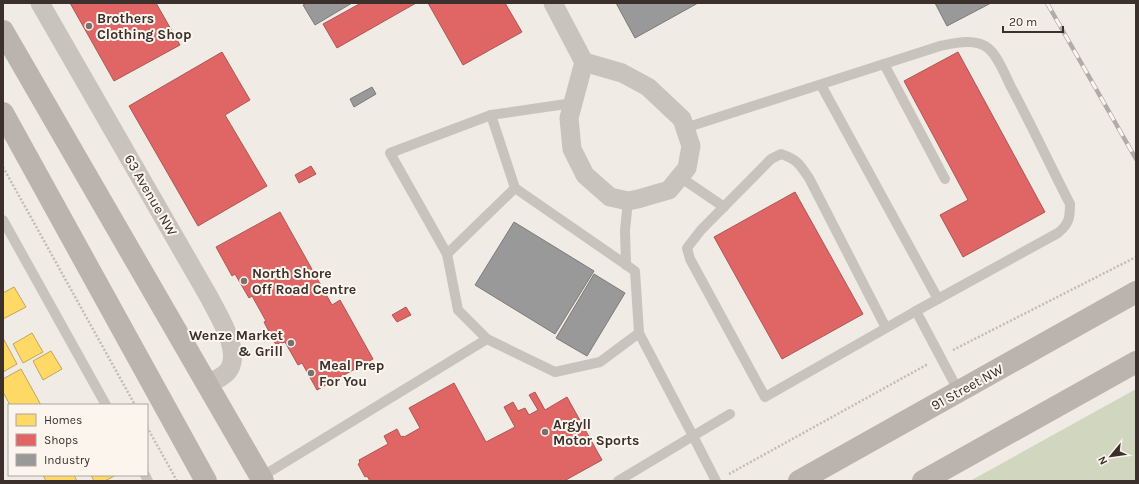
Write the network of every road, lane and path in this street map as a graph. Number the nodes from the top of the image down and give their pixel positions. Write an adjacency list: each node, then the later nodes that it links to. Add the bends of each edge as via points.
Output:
1 (40, 3): 29 (street, 63 Avenue NW, via 226,331 233,353 230,367 224,375)
2 (553, 3): 4 (street)
3 (3, 31): 29 (main road)
4 (584, 62): 7 (street); 10 (street, via 622,73 648,87 682,119)
5 (884, 64): 6 (lane); 13 (lane); 22 (lane, via 961,42 988,48 999,63 1070,204 1070,216 1066,227 1058,233)
6 (821, 86): 10 (lane); 22 (lane)
7 (573, 103): 9 (lane); 15 (street, via 569,118 572,149 585,175 610,197)
8 (3, 113): 39 (main road)
9 (491, 115): 14 (lane); 18 (lane, via 390,153)
10 (685, 128): 12 (street, via 691,146 687,168)
11 (3, 167): 32 (path)
12 (680, 176): 15 (street, via 669,190); 16 (lane)
13 (945, 179)
14 (514, 188): 18 (lane); 20 (lane)
15 (628, 201): 20 (lane)
16 (724, 207): 24 (lane, via 771,159 781,154 792,157 809,178); 24 (lane, via 700,230 687,248 690,259 766,397)
17 (3, 220): 31 (lane)
18 (447, 254): 26 (lane, via 458,310)
19 (1136, 257): 27 (path)
20 (626, 265): 25 (lane, via 636,271)
21 (1136, 292): 30 (main road, 91 Street NW)
22 (938, 299): 23 (lane)
23 (916, 311): 24 (lane); 27 (lane)
24 (886, 328)
25 (639, 333): 26 (lane, via 600,362 555,372); 35 (lane)
26 (487, 338): 36 (lane)
27 (940, 357): 30 (lane); 37 (path)
28 (1136, 362): 42 (main road)
29 (207, 384): 36 (main road)
30 (959, 392): 41 (main road, 91 Street NW)
31 (105, 404)
32 (134, 404)
33 (730, 414): 35 (lane)
34 (148, 429): 38 (path)
35 (693, 436): 37 (lane); 40 (lane)
36 (262, 479)
37 (720, 479)
38 (177, 481)
39 (206, 481)
40 (618, 481)
41 (799, 481)
42 (923, 481)

